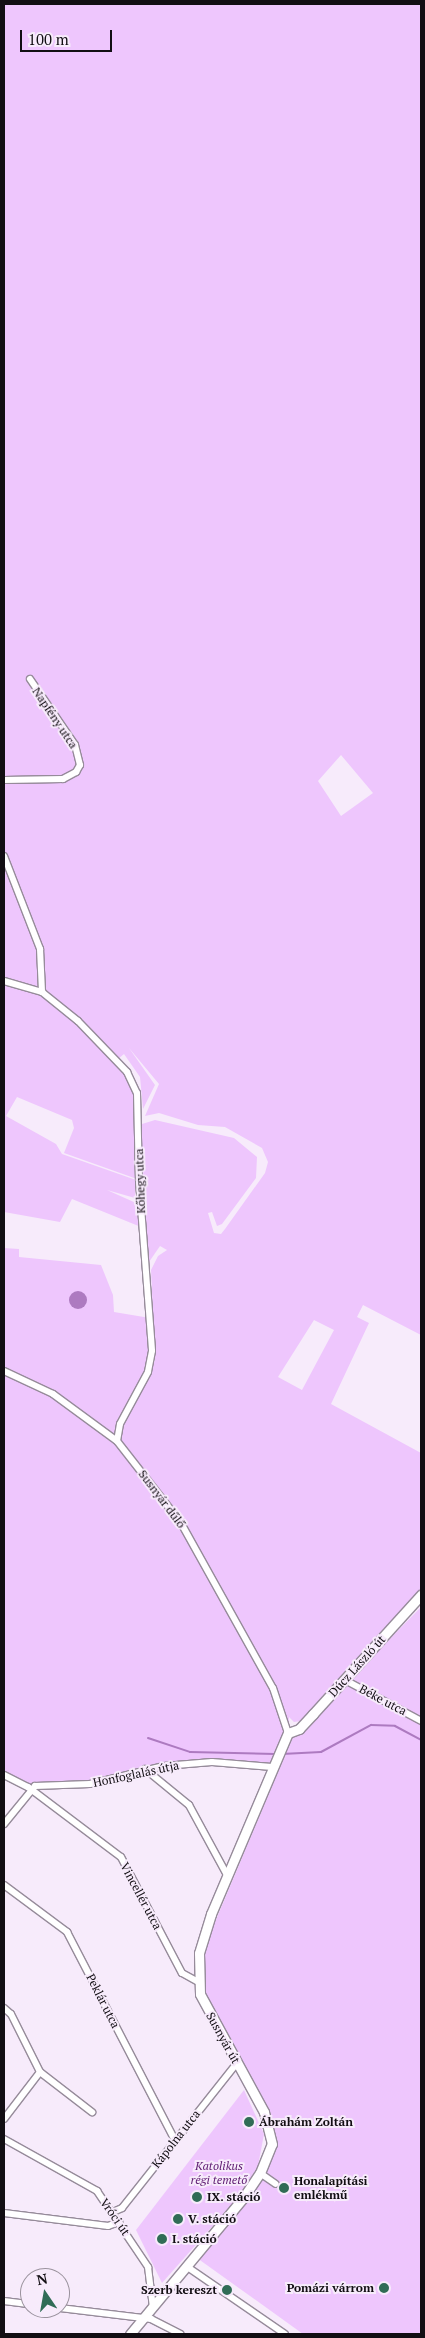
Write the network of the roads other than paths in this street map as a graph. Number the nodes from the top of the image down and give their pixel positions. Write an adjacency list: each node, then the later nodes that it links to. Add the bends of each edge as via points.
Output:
1 (30, 679): 2 (street, Napfény utca, via 75,746 80,765 76,772 63,779)
2 (4, 780)
3 (4, 856): 5 (street, via 40,949)
4 (4, 981): 5 (street, Kőhegy utca)
5 (42, 992): 7 (street, Kőhegy utca, via 96,1038 127,1072 137,1093 139,1191 152,1351 148,1372 120,1424)
6 (4, 1372): 7 (street, Susnyár dűlő, via 53,1394)
7 (117, 1441): 11 (street, Susnyár dűlő, via 181,1523 273,1688)
8 (421, 1595): 9 (street, Dúcz László út)
9 (345, 1680): 10 (street, Béke utca); 11 (street, Dúcz László út, via 299,1730)
10 (421, 1721)
11 (288, 1733): 12 (street, Susnyár út)
12 (272, 1767): 13 (street, Honfoglalás útja, via 212,1762); 19 (street, Susnyár út)
13 (145, 1770): 15 (street, Honfoglalás útja, via 90,1784); 19 (street, via 189,1805)
14 (4, 1776): 16 (street)
15 (48, 1787): 16 (street, Honfoglalás útja); 17 (street)
16 (31, 1790): 17 (street, Vincellér utca); 18 (street)
17 (48, 1802): 21 (street, Vincellér utca, via 121,1857 182,1973)
18 (4, 1824)
19 (228, 1875): 21 (street, Susnyár út, via 200,1945)
20 (4, 1885): 28 (street, Peklár utca, via 67,1932)
21 (198, 1982): 23 (street, Susnyár út, via 208,2013)
22 (4, 2008): 24 (street, via 11,2014)
23 (237, 2063): 28 (street, Kápolna utca); 29 (street, Susnyár út, via 271,2132 269,2156)
24 (40, 2072): 25 (street); 26 (street)
25 (92, 2112)
26 (4, 2119)
27 (4, 2139): 31 (street, Vróci út, via 90,2187)
28 (175, 2140): 31 (street, Kápolna utca, via 122,2208)
29 (260, 2173): 30 (street); 34 (street, Susnyár út)
30 (276, 2184)
31 (113, 2212): 33 (street, Vróci út)
32 (4, 2214): 33 (street, via 108,2226)
33 (119, 2222): 35 (street, Vróci út, via 148,2267)
34 (186, 2266): 36 (street, Susnyár út); 44 (street)
35 (153, 2285): 36 (street); 39 (street, Vróci út)
36 (165, 2291): 39 (street, Susnyár út)
37 (4, 2301): 38 (street)
38 (20, 2303)
39 (153, 2305): 41 (street, Susnyár út)
40 (70, 2309): 41 (street)
41 (143, 2318): 42 (street, Susnyár út); 43 (street)
42 (130, 2334)
43 (180, 2334)
44 (285, 2334)

